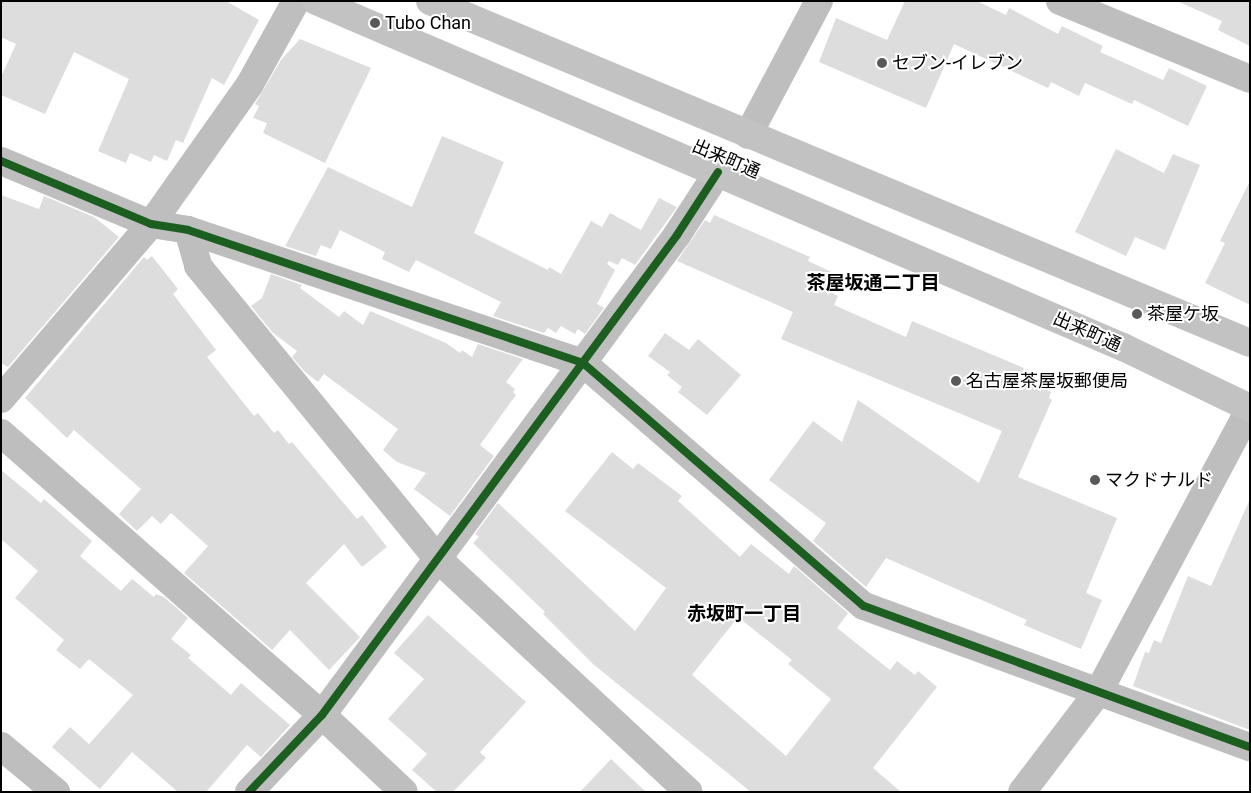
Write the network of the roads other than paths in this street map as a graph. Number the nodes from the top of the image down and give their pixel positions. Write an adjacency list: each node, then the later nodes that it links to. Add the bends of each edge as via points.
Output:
1 (296, 1): 10 (street, via 250,84)
2 (316, 1): 9 (main road, 出来町通)
3 (430, 1): 7 (main road, 出来町通)
4 (819, 1): 7 (street)
5 (1060, 1): 6 (street)
6 (1250, 79)
7 (748, 135): 12 (main road, 出来町通)
8 (1, 160): 10 (street)
9 (718, 172): 13 (street, via 677,235); 15 (main road, 出来町通, via 1123,347)
10 (151, 224): 11 (street); 14 (street)
11 (188, 230): 13 (street); 17 (street, via 198,266)
12 (1250, 343)
13 (583, 363): 17 (street); 18 (street, via 864,606)
14 (1, 399)
15 (1250, 408): 18 (street)
16 (1, 433): 19 (street)
17 (438, 559): 19 (street); 25 (street)
18 (1099, 692): 21 (street); 26 (street)
19 (322, 715): 23 (street); 24 (street)
20 (1, 746): 22 (street)
21 (1250, 747)
22 (56, 792)
23 (249, 792)
24 (404, 792)
25 (689, 792)
26 (1022, 792)

